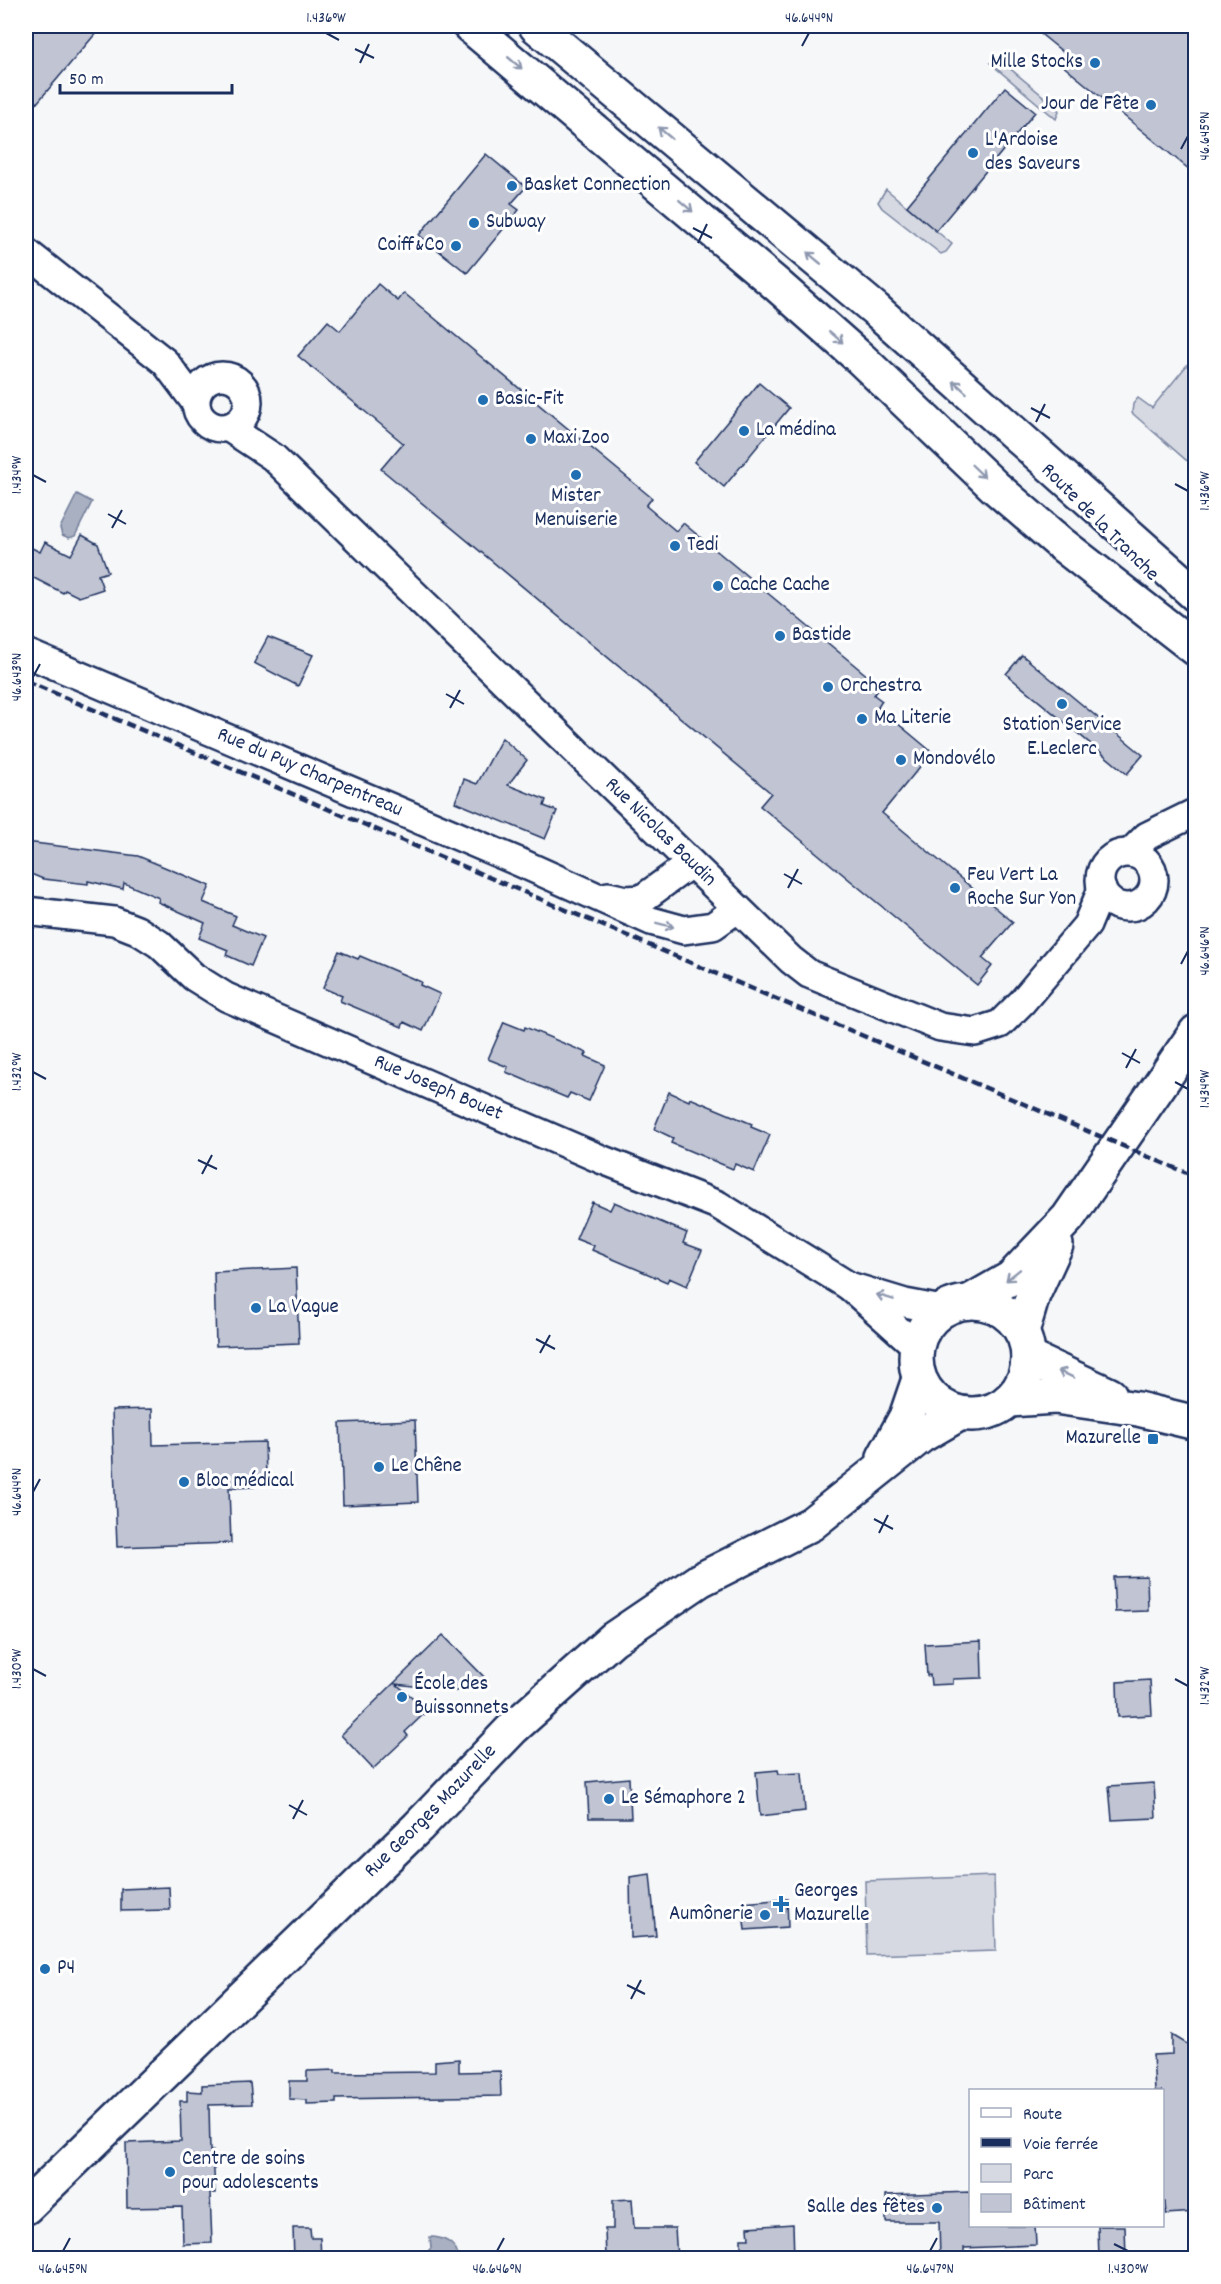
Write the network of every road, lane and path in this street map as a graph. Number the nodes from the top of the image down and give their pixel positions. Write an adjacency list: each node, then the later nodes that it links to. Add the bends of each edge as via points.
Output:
1 (470, 26): 11 (main road, Route de la Tranche, one-way to 11, via 802,307 1060,543)
2 (536, 26): 8 (main road, one-way to 2, via 875,309)
3 (26, 252): 4 (street)
4 (165, 362): 5 (street); 6 (street)
5 (213, 376): 6 (street, via 200,386); 7 (street, via 227,375 240,381 249,398)
6 (195, 402): 7 (street, via 200,417 211,426)
7 (238, 419): 15 (street, Rue Nicolas Baudin)
8 (1004, 426): 9 (main road); 10 (main road, Route de la Tranche)
9 (1196, 595)
10 (1196, 620)
11 (1196, 649)
12 (26, 653): 17 (street, Rue du Puy Charpentreau)
13 (1184, 817): 14 (street, via 1147,836); 16 (street)
14 (1130, 853): 16 (street, via 1143,858); 18 (street, via 1119,854 1106,864 1100,879)
15 (690, 864): 17 (street, Rue du Puy Charpentreau, via 642,899); 19 (street, Rue Nicolas Baudin)
16 (1152, 869): 18 (street, via 1151,894 1138,905)
17 (592, 893): 19 (street, Rue du Puy Charpentreau, one-way to 19, via 651,921 684,930 713,926)
18 (1112, 898): 19 (street, Rue Nicolas Baudin, via 1015,1010 1000,1023 975,1032 940,1027 809,974)
19 (737, 909)
20 (26, 910): 23 (street, Rue Joseph Bouet, via 114,921 137,930 159,944 194,977 226,997 603,1160 718,1204)
21 (1196, 1032): 22 (main road)
22 (1068, 1218): 24 (main road, one-way to 24, via 1011,1278); 25 (main road, via 1033,1295)
23 (849, 1286): 24 (street, Rue Joseph Bouet, one-way to 23, via 905,1303); 26 (street, Rue Joseph Bouet)
24 (956, 1306): 25 (main road, via 985,1303 1000,1309 1012,1319); 26 (main road, via 922,1332)
25 (1025, 1345): 28 (main road, via 1026,1373); 29 (main road, one-way to 25)
26 (916, 1346): 27 (main road)
27 (919, 1379): 30 (main road, via 928,1395); 32 (main road, Rue Georges Mazurelle, via 906,1417)
28 (1009, 1400): 29 (main road, via 1055,1397); 30 (main road, via 977,1415)
29 (1138, 1408): 31 (main road)
30 (959, 1414): 32 (main road, Rue Georges Mazurelle)
31 (1196, 1424)
32 (877, 1469): 33 (main road, Rue Georges Mazurelle, via 811,1524 700,1580 613,1638 512,1729 418,1827)
33 (26, 2206)

